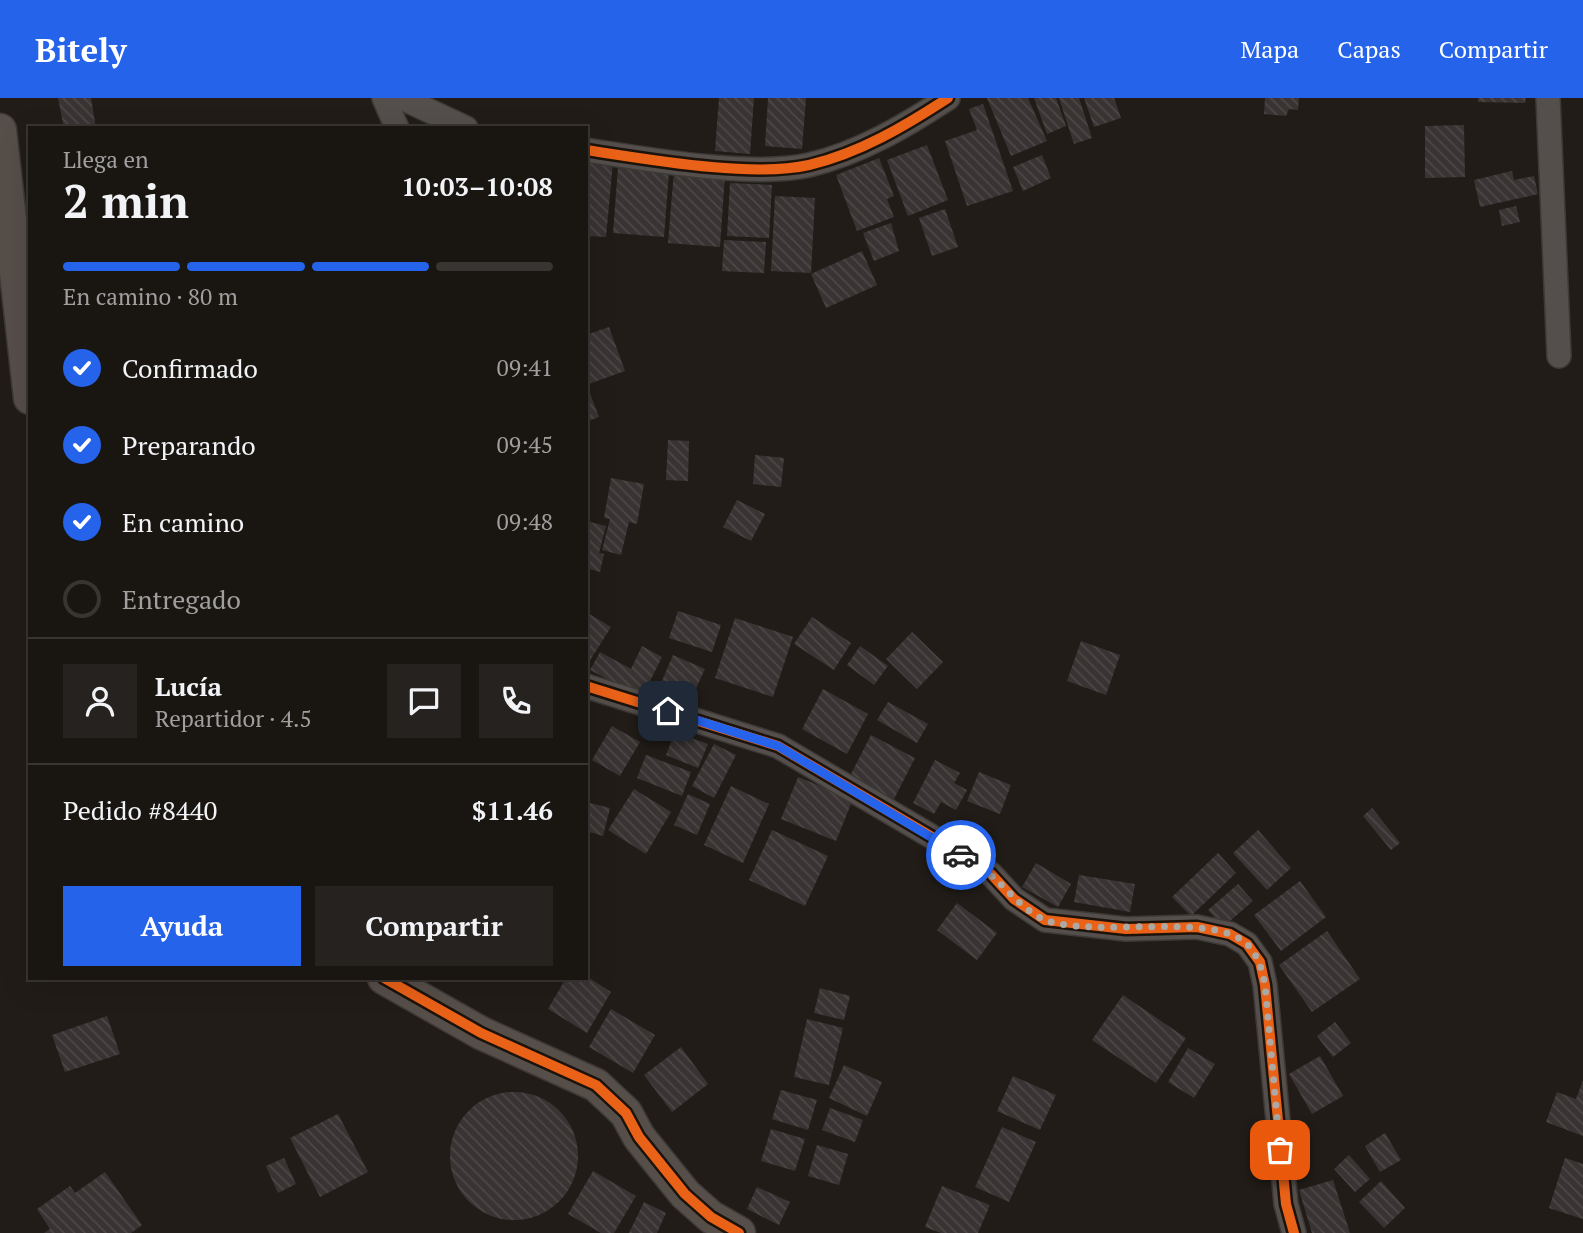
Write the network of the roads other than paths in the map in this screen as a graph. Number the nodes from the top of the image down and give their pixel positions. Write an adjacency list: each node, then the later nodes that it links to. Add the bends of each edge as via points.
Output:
1 (384, 98): 5 (street)
2 (402, 98): 6 (street)
3 (948, 98): 8 (street, via 892,134 809,165 748,168)
4 (1548, 98): 9 (street)
5 (396, 126)
6 (462, 126)
7 (0, 130): 10 (street)
8 (588, 150)
9 (1559, 356)
10 (28, 380)
11 (588, 687): 14 (street, via 778,746 991,874 1014,899 1045,920 1125,929 1197,927 1230,933 1247,944 1260,962 1265,985 1286,1204)
12 (388, 980): 13 (street, via 481,1033 596,1085 626,1114 645,1146 685,1194)
13 (739, 1233)
14 (1294, 1233)

